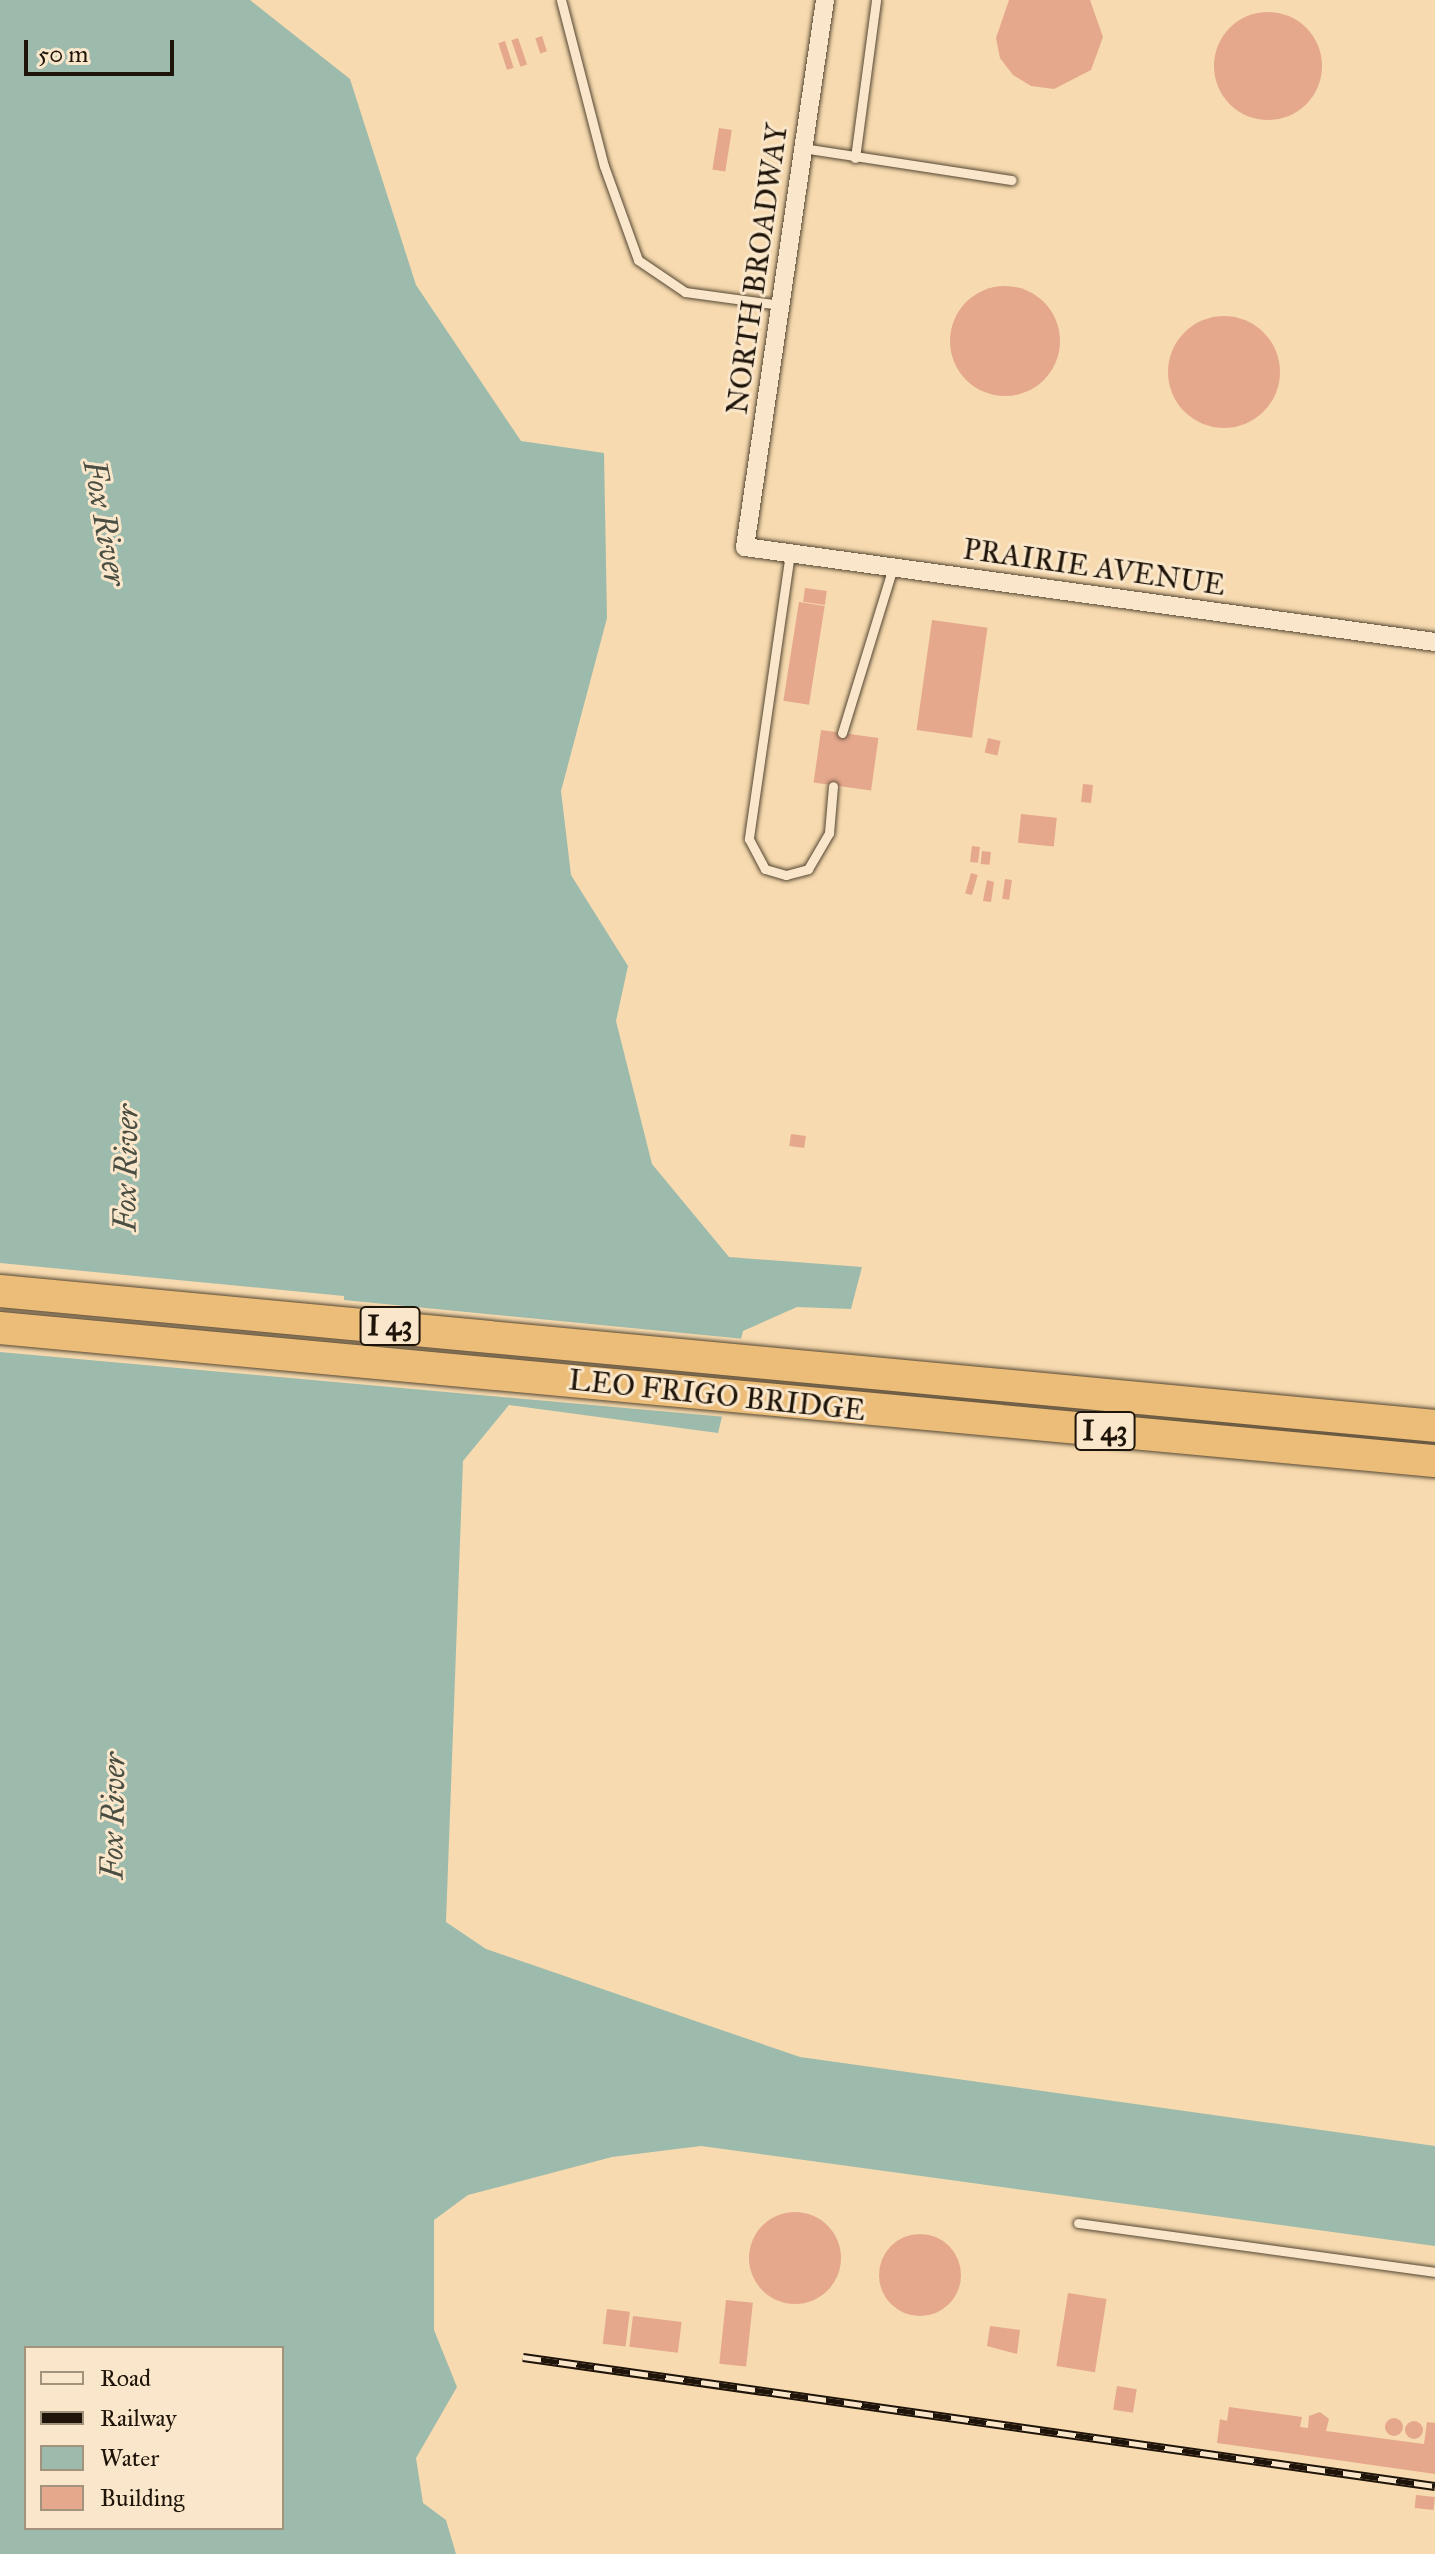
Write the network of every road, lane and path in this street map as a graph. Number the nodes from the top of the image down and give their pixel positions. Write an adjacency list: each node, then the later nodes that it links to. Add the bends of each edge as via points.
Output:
1 (561, 0): 7 (lane, via 604,166 638,260 685,292)
2 (825, 0): 4 (street, NORTH BROADWAY)
3 (876, 0): 5 (lane)
4 (802, 148): 5 (lane); 7 (street, NORTH BROADWAY)
5 (855, 158): 6 (lane)
6 (1012, 180)
7 (780, 305): 8 (street, NORTH BROADWAY)
8 (745, 547): 9 (street, PRAIRIE AVENUE)
9 (790, 553): 10 (street, PRAIRIE AVENUE); 13 (lane, via 749,839 765,869 786,875 808,869 829,833)
10 (893, 567): 11 (street, PRAIRIE AVENUE); 12 (lane)
11 (1435, 642)
12 (842, 733)
13 (833, 786)
14 (0, 1291): 16 (highway, I 43)
15 (0, 1328): 17 (highway, LEO FRIGO BRIDGE / I 43)
16 (1435, 1426)
17 (1435, 1461)
18 (1078, 2223): 19 (lane)
19 (1435, 2272)

